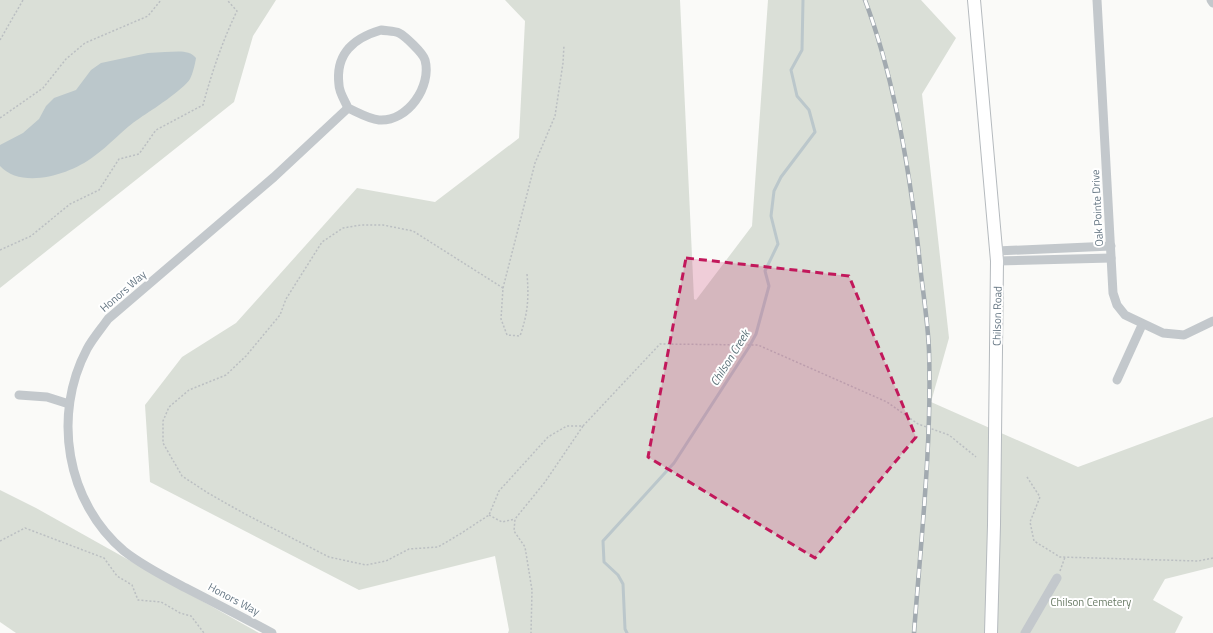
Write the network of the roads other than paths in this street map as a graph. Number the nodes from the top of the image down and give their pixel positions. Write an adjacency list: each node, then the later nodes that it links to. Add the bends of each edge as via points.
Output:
1 (974, 0): 7 (main road, Chilson Road)
2 (1097, 0): 6 (street, Oak Pointe Drive)
3 (1211, 0): 4 (street)
4 (1213, 3)
5 (348, 108): 5 (street, via 338,86 340,63 349,46 365,35 381,30 399,33 425,59 426,75 421,92 412,107 395,117 380,120); 13 (street, Honors Way, via 274,177 108,319 87,349)
6 (1111, 246): 7 (street); 8 (street, Oak Pointe Drive)
7 (997, 256): 8 (street); 16 (main road, Chilson Road)
8 (1111, 258): 10 (street, Oak Pointe Drive, via 1113,293 1117,305 1125,315)
9 (1213, 321): 10 (street, Oak Pointe Drive, via 1184,336 1163,333)
10 (1142, 325): 11 (street)
11 (1117, 380)
12 (20, 395): 13 (street, via 47,397)
13 (69, 404): 15 (street, Honors Way, via 67,441 71,462 79,488 104,531 147,567)
14 (1058, 578): 17 (street)
15 (272, 633)
16 (991, 633)
17 (1025, 633)

